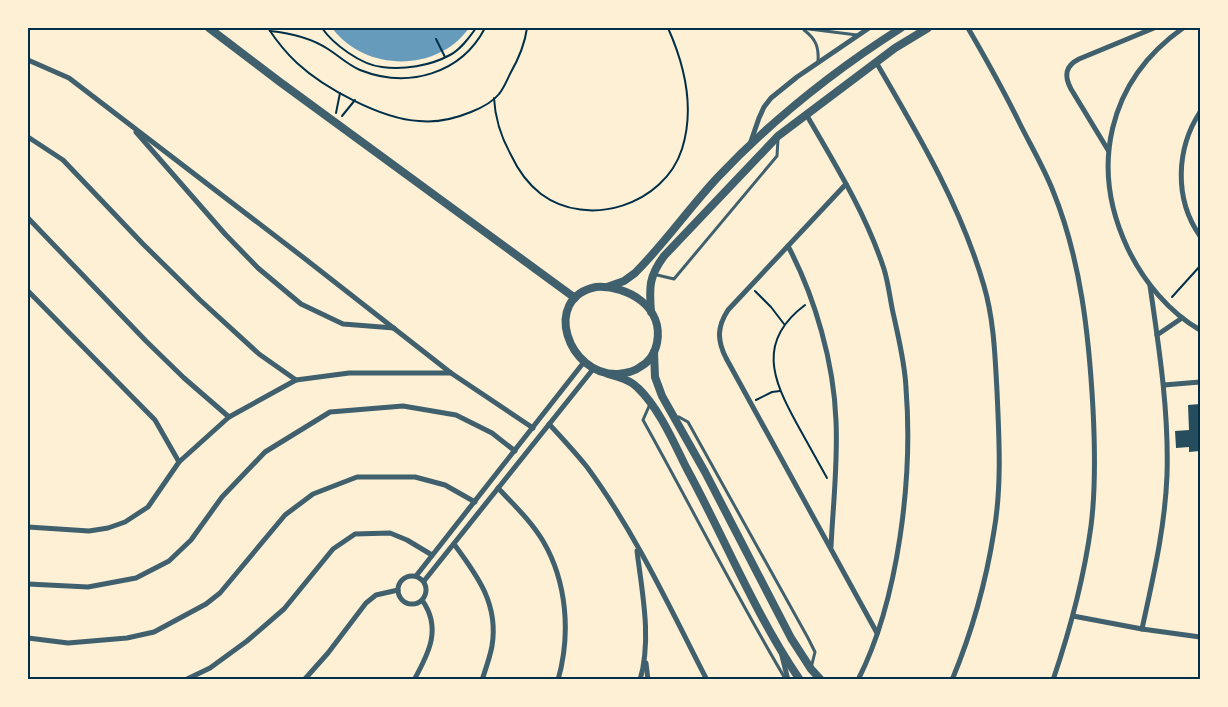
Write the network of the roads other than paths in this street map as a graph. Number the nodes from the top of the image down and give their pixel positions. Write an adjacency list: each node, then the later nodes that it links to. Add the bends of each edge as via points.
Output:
1 (209, 28): 28 (street)
2 (801, 28): 9 (lane); 11 (lane, via 814,38 819,50)
3 (869, 28): 9 (street)
4 (901, 28): 18 (street, via 825,80)
5 (928, 28): 12 (street)
6 (968, 28): 61 (street, via 1010,101 1053,192 1069,242 1084,308 1092,384 1095,479 1091,527)
7 (1154, 28): 19 (street, via 1079,58 1066,71 1071,90)
8 (1183, 28): 19 (street, via 1152,53 1129,85 1115,117)
9 (857, 35): 11 (street)
10 (28, 60): 15 (street, via 69,78)
11 (818, 62): 18 (street, via 771,98 764,107)
12 (876, 62): 14 (street); 81 (street, via 955,207 984,287 992,333 999,444 998,499 982,592)
13 (1200, 112): 22 (street, via 1186,144 1181,180 1187,211)
14 (806, 114): 16 (street); 20 (street)
15 (128, 123): 31 (street); 31 (street, via 225,234 258,268 301,304 343,324)
16 (778, 136): 24 (street, via 664,256); 24 (lane, via 777,156 674,279)
17 (28, 137): 39 (street, via 63,160 200,300 259,354)
18 (749, 145): 26 (street, via 693,204 635,273)
19 (1109, 150): 25 (street, via 1109,186 1115,215 1134,260)
20 (846, 184): 23 (street); 63 (street, via 884,269 906,387 908,428 902,521)
21 (28, 218): 43 (street, via 152,347)
22 (1200, 236)
23 (788, 246): 54 (street, via 812,300 826,351 834,399 836,420); 54 (street, via 723,318 718,336 722,350)
24 (652, 274): 29 (street)
25 (1150, 285): 30 (street); 33 (street)
26 (606, 287): 28 (street, via 590,289); 29 (street, via 628,292)
27 (28, 291): 48 (street, via 155,420)
28 (575, 298): 35 (street, via 567,311 566,330 574,351)
29 (651, 312): 34 (street, via 658,338)
30 (1182, 318): 32 (street); 33 (street)
31 (394, 328): 37 (street)
32 (1200, 330)
33 (1157, 335): 41 (street)
34 (654, 352): 38 (street, via 639,368); 44 (street, via 656,383)
35 (584, 362): 36 (street); 46 (street)
36 (594, 368): 38 (street); 45 (street)
37 (451, 373): 39 (street, via 349,372); 46 (street)
38 (608, 374): 42 (street, via 636,386)
39 (296, 380): 43 (street)
40 (1200, 382): 41 (street)
41 (1164, 385): 62 (street, via 1165,501 1159,550)
42 (650, 404): 66 (street, via 709,509); 77 (lane, via 643,420 713,552)
43 (229, 417): 48 (street)
44 (674, 418): 68 (street, via 784,624); 68 (lane, via 688,422 804,629 815,652)
45 (549, 424): 49 (street); 53 (street, via 610,500)
46 (533, 428): 47 (street)
47 (515, 451): 50 (street); 58 (street, via 492,433 456,415 402,406 330,412 265,452 222,497 191,540 169,561 136,578 88,587)
48 (179, 462): 51 (street, via 148,507 124,522 89,531)
49 (498, 488): 52 (street); 73 (street, via 540,536 556,572 564,604 566,634)
50 (475, 502): 55 (street); 65 (street, via 445,485 415,476 357,476 313,494 285,515 220,593 154,632 127,638 68,643)
51 (28, 526)
52 (454, 544): 57 (street); 69 (street, via 481,582 488,599 492,644)
53 (637, 548): 67 (street); 76 (street)
54 (830, 549): 63 (street)
55 (432, 556): 56 (street); 70 (street, via 408,540 390,533 355,534 334,549 284,609 247,641 210,668)
56 (416, 576): 57 (street); 59 (street, via 402,580)
57 (424, 581): 60 (street, via 427,592)
58 (28, 584)
59 (398, 590): 60 (street, via 401,599 408,604); 71 (street, via 376,595 366,603)
60 (422, 600): 72 (street, via 430,611 432,639)
61 (1073, 616): 62 (street); 82 (street)
62 (1142, 629): 64 (street)
63 (877, 633): 80 (street)
64 (1200, 637)
65 (28, 638)
66 (781, 649): 77 (street); 78 (street)
67 (645, 658): 74 (street); 75 (street)
68 (811, 668): 79 (street)
69 (482, 679)
70 (185, 680)
71 (304, 680)
72 (414, 680)
73 (558, 680)
74 (640, 680)
75 (648, 680)
76 (707, 680)
77 (787, 680)
78 (800, 680)
79 (821, 680)
80 (858, 680)
81 (952, 680)
82 (1053, 680)

